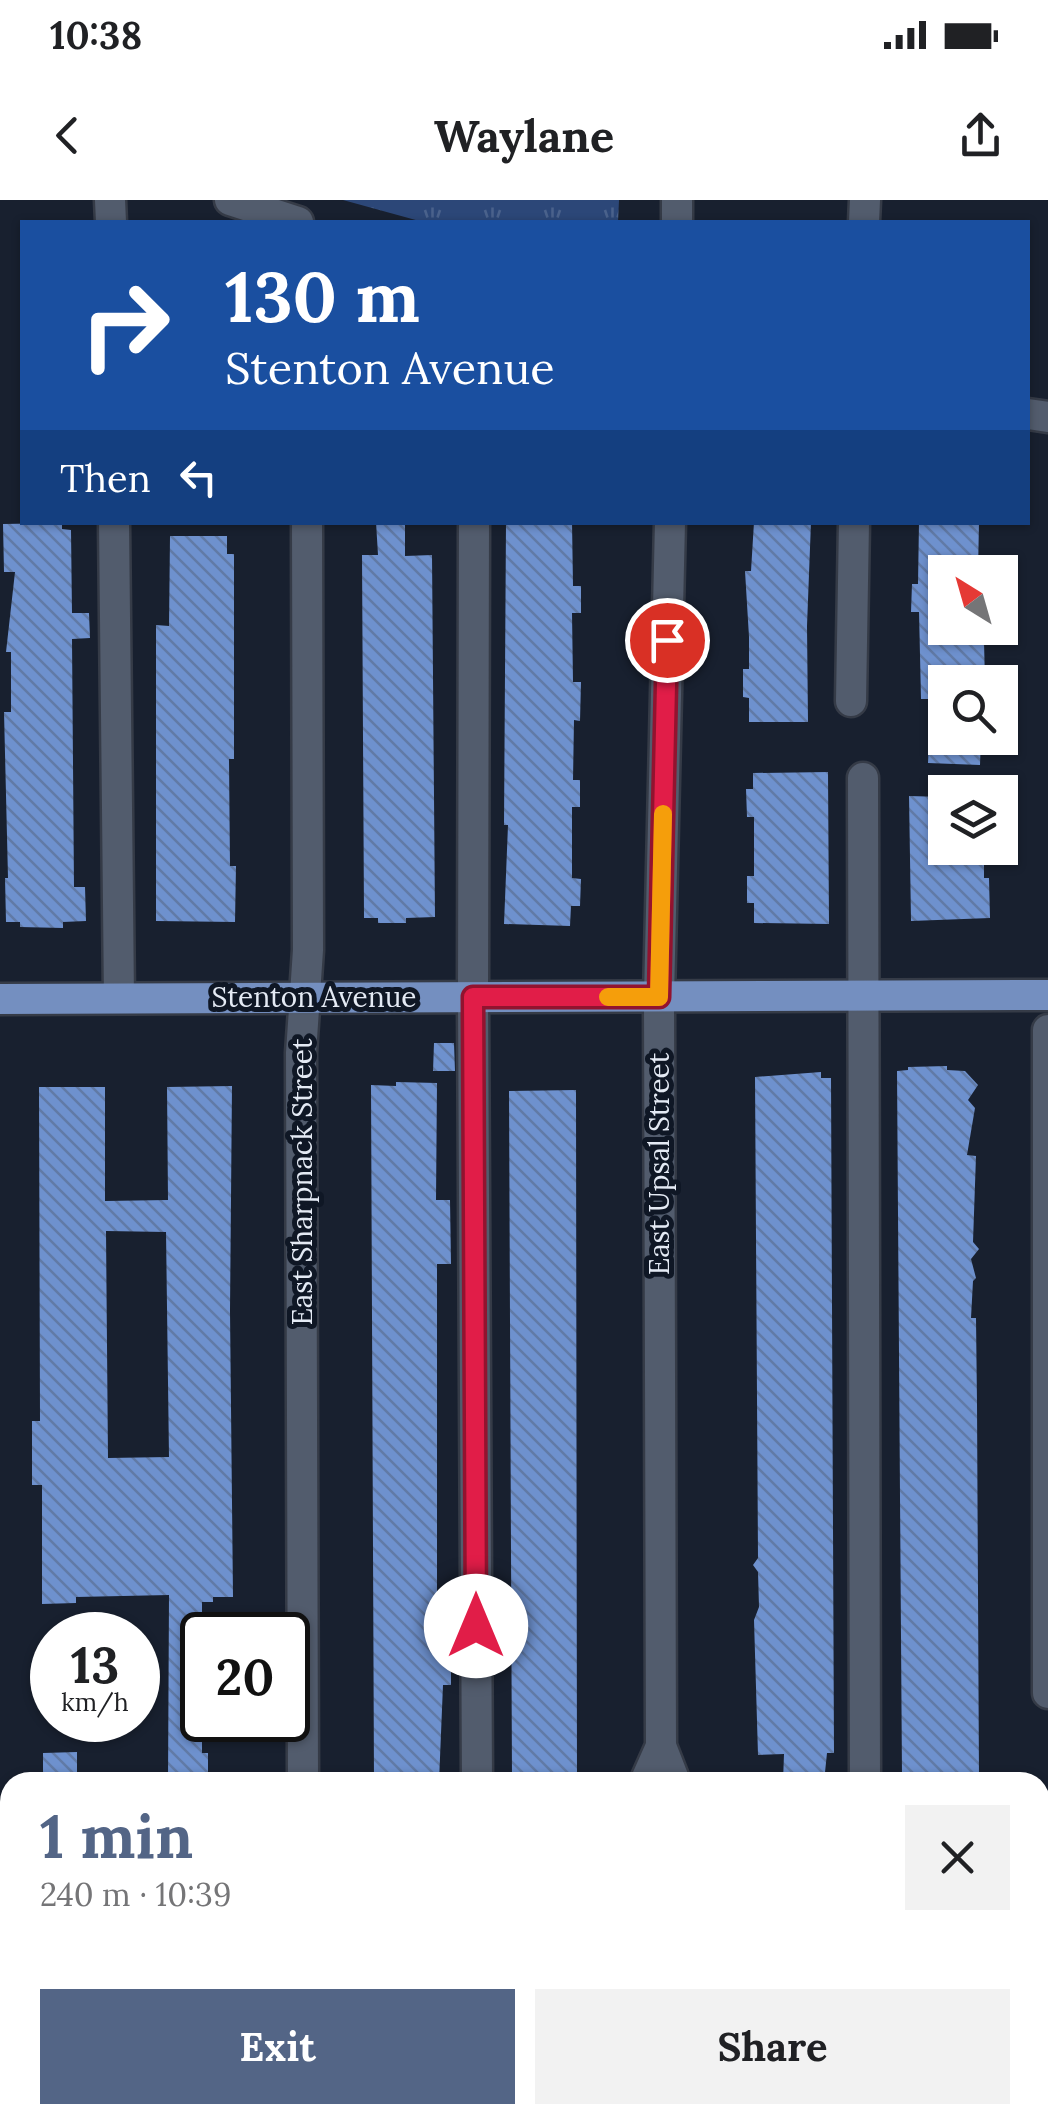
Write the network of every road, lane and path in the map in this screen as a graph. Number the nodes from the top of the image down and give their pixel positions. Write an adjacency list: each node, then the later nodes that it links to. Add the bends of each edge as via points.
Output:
1 (230, 200): 2 (street)
2 (292, 220)
3 (114, 525): 15 (street)
4 (307, 525): 11 (street, East Sharpnack Street)
5 (474, 525): 13 (street)
6 (670, 525): 14 (street, East Upsal Street)
7 (854, 525): 8 (street)
8 (851, 701)
9 (863, 778): 12 (street)
10 (1048, 994): 12 (main road, Stenton Avenue)
11 (305, 996): 13 (main road, Stenton Avenue); 15 (main road, Stenton Avenue); 20 (street, East Sharpnack Street)
12 (863, 996): 14 (main road, Stenton Avenue); 24 (street)
13 (473, 997): 14 (main road, Stenton Avenue); 21 (street)
14 (659, 997): 19 (street, East Upsal Street)
15 (119, 998): 16 (main road, Stenton Avenue)
16 (0, 999)
17 (1048, 1030): 18 (street)
18 (1048, 1692)
19 (661, 1746): 22 (street, East Upsal Street); 23 (street, East Upsal Street)
20 (303, 1772)
21 (478, 1772)
22 (649, 1772)
23 (671, 1772)
24 (865, 1772)

